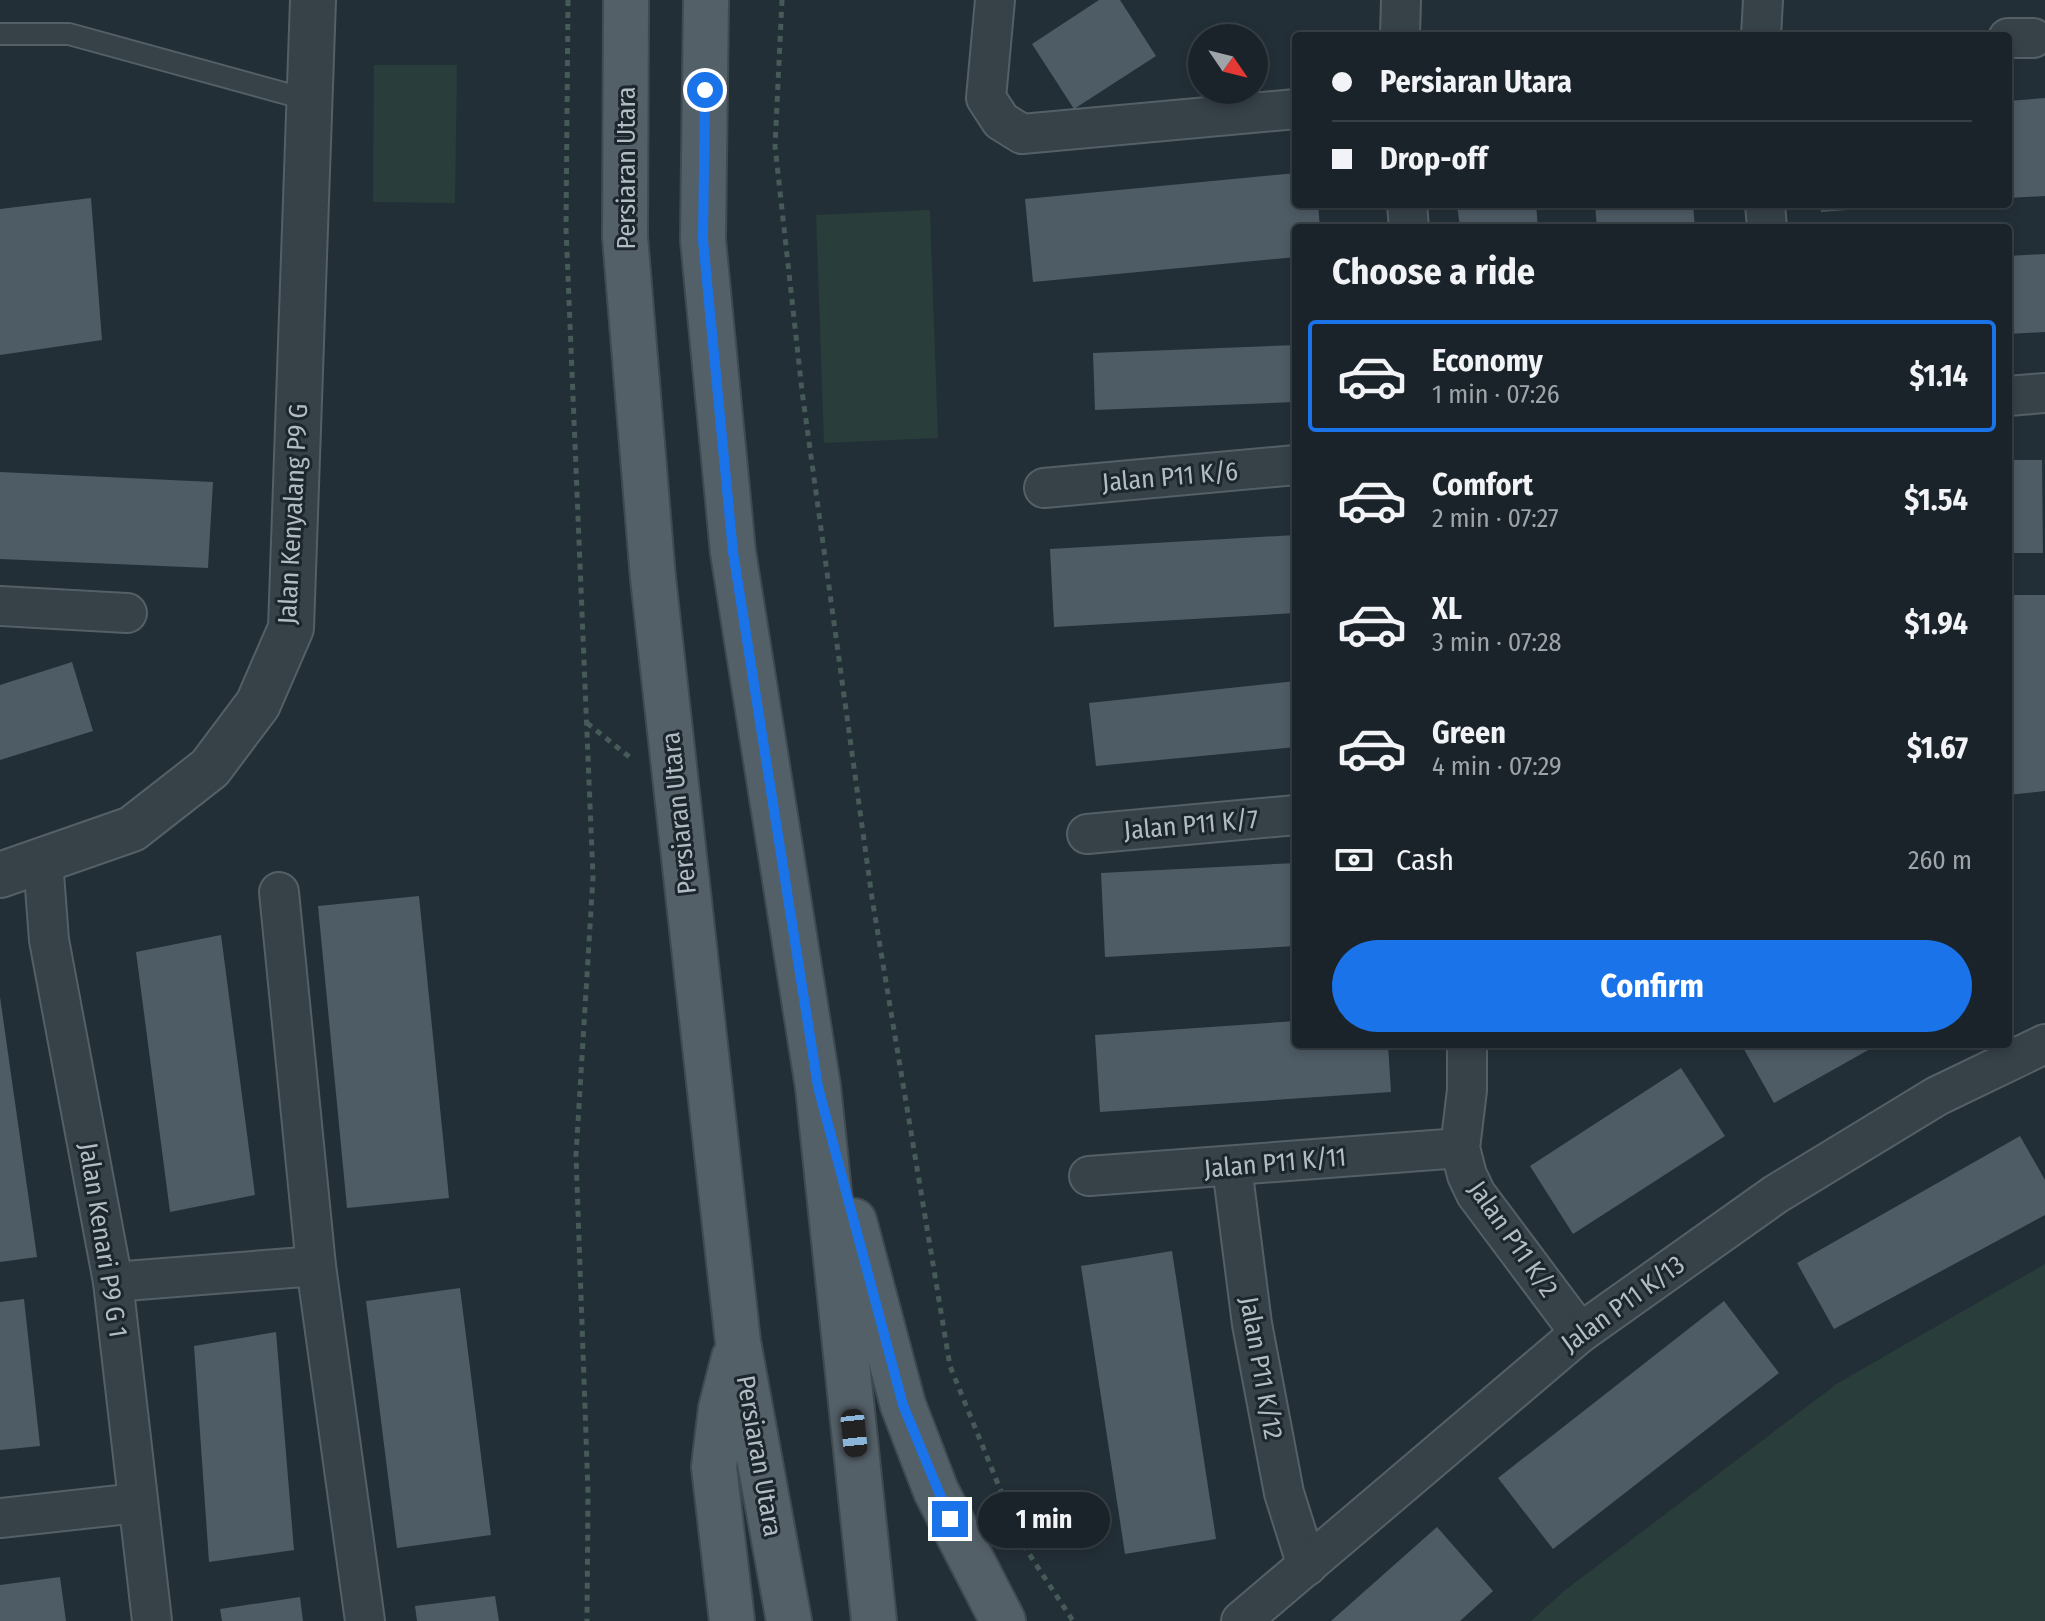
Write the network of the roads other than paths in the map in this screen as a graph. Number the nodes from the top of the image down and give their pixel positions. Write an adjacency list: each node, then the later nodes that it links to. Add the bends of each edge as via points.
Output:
1 (313, 0): 10 (street, Jalan Kenyalang P9 G)
2 (626, 0): 32 (main road, Persiaran Utara, via 625,237 653,578)
3 (706, 0): 25 (main road, via 703,240 733,552)
4 (995, 0): 11 (street, via 986,98 1001,121 1022,134)
5 (1401, 0): 7 (street)
6 (1763, 0): 8 (street)
7 (1400, 32)
8 (1761, 32)
9 (0, 34): 10 (lane, via 69,34)
10 (309, 100): 20 (street, Jalan Kenyalang P9 G, via 291,628 258,704 210,768 132,829)
11 (1292, 109)
12 (2045, 393): 13 (street)
13 (2012, 396)
14 (1292, 465): 15 (street, Jalan P11 K/6)
15 (1044, 488)
16 (0, 606): 17 (street)
17 (127, 613)
18 (1292, 815): 19 (street, Jalan P11 K/7)
19 (1087, 834)
20 (43, 861): 21 (street, Jalan Kenyalang P9 G); 30 (street, Jalan Kenari P9 G 1, via 49,940)
21 (0, 875)
22 (279, 892): 29 (street)
23 (2045, 1044): 31 (street, Jalan P11 K/13, via 1937,1096 1776,1194)
24 (1467, 1048): 26 (street, Jalan P11 K/2)
25 (818, 1087): 40 (main road); 41 (main road, via 903,1405 936,1491)
26 (1460, 1148): 27 (street, Jalan P11 K/11); 31 (street, Jalan P11 K/2, via 1476,1194)
27 (1232, 1167): 28 (street, Jalan P11 K/11); 35 (street, Jalan P11 K/12, via 1255,1340 1284,1493)
28 (1089, 1176)
29 (316, 1266): 30 (street); 37 (street)
30 (113, 1282): 33 (street, Jalan Kenari P9 G 1)
31 (1580, 1333): 35 (street, Jalan P11 K/13)
32 (738, 1342): 38 (main road, via 721,1409 714,1467); 39 (main road, Persiaran Utara)
33 (138, 1503): 34 (street); 36 (street, Jalan Kenari P9 G 1)
34 (0, 1518)
35 (1307, 1566): 42 (street, Jalan P11 K/13)
36 (152, 1621)
37 (365, 1621)
38 (732, 1621)
39 (789, 1621)
40 (874, 1621)
41 (1003, 1621)
42 (1241, 1621)

